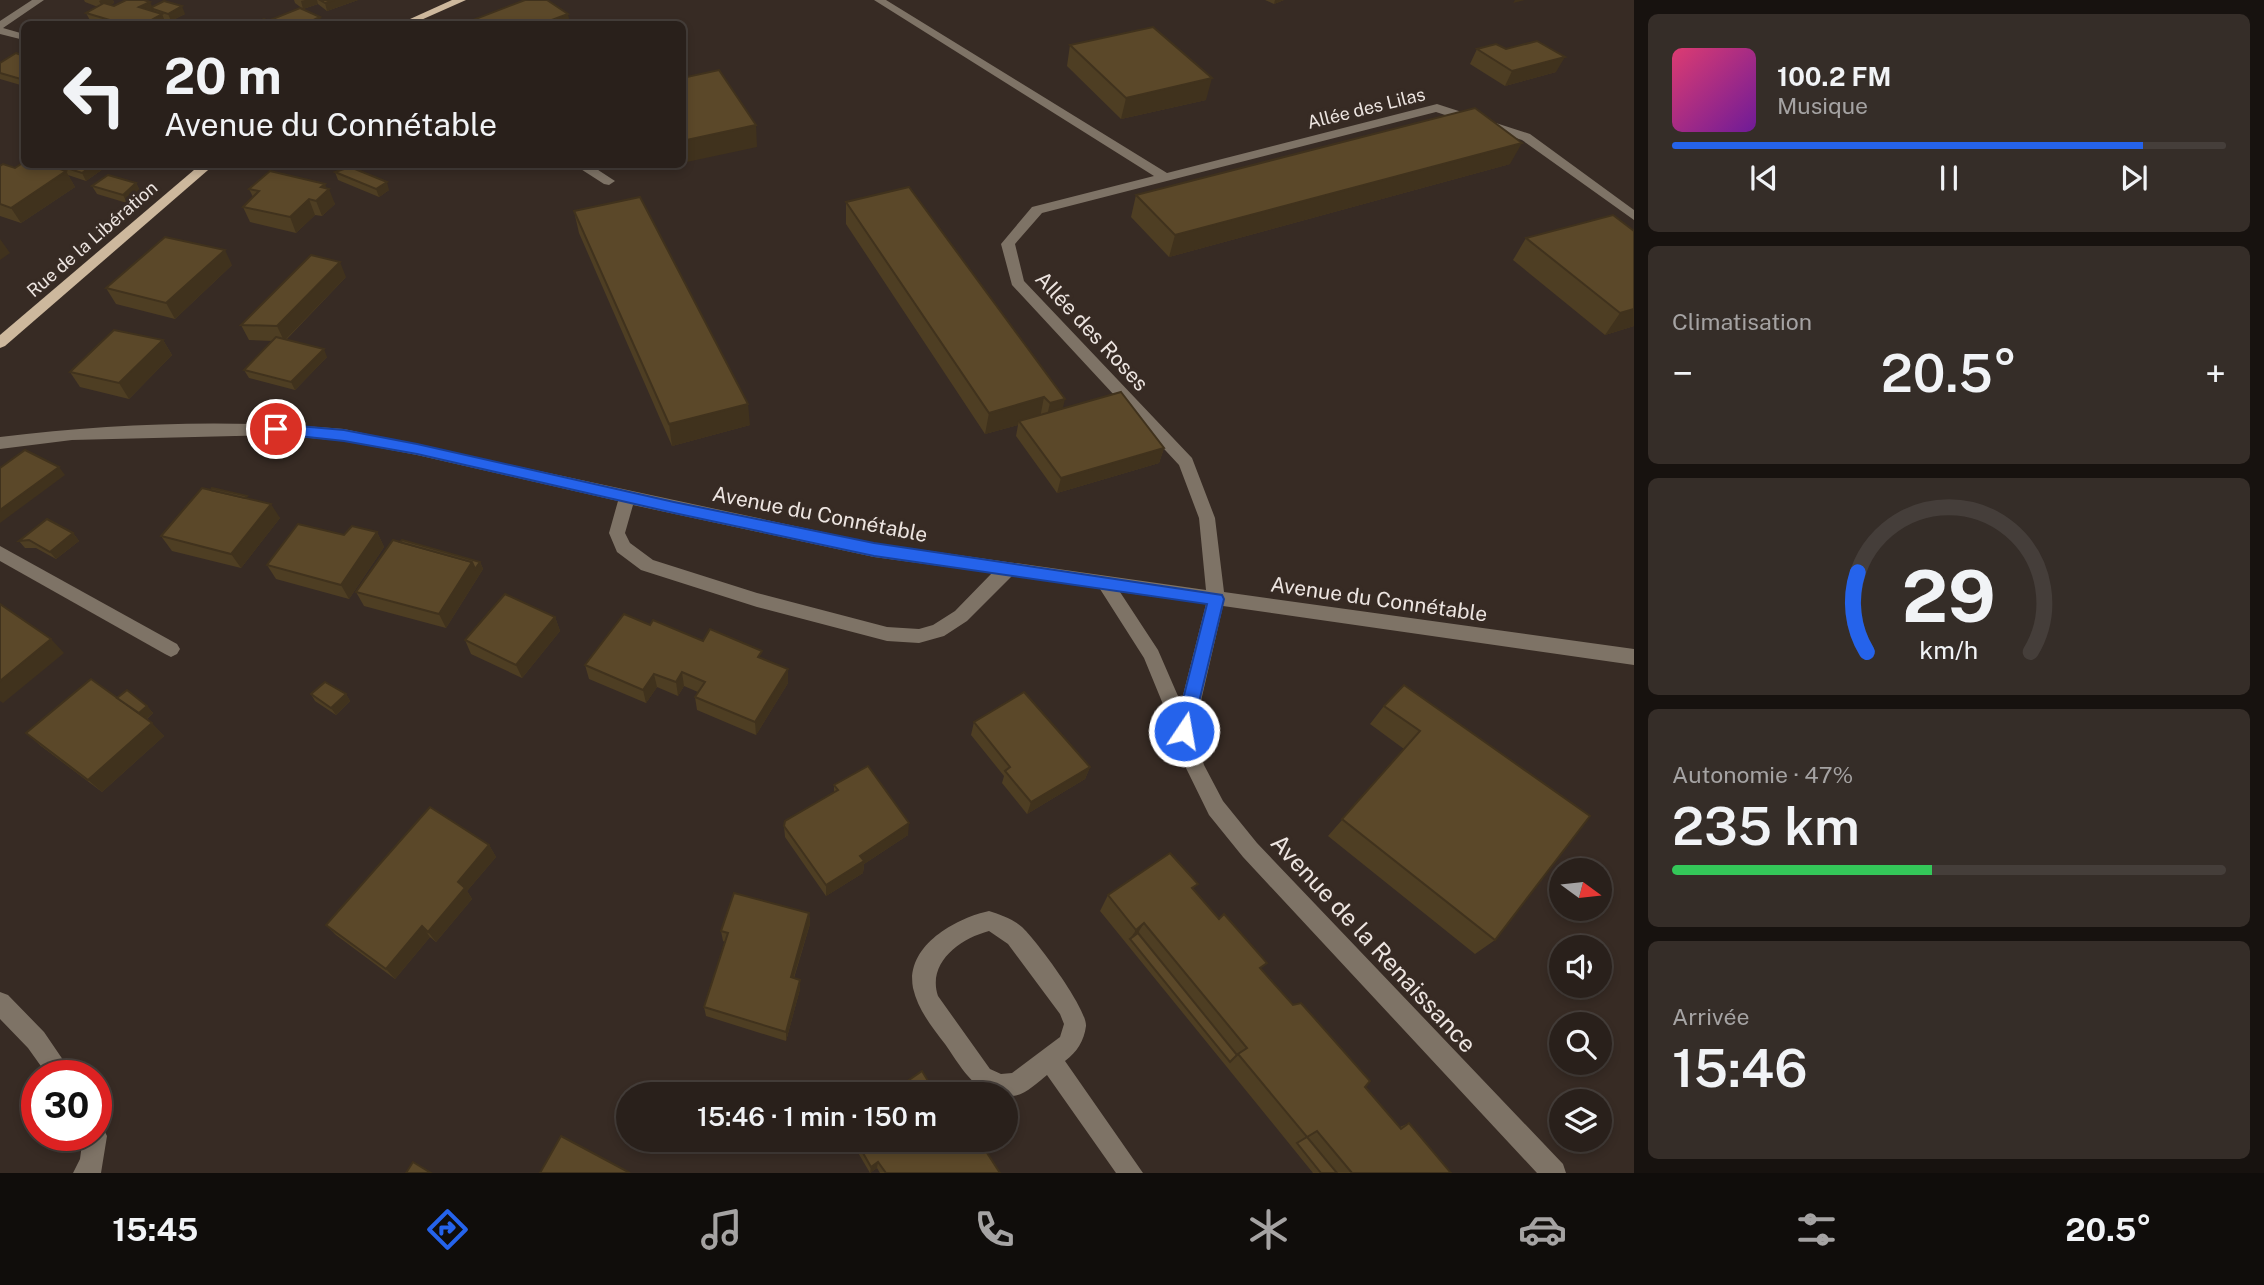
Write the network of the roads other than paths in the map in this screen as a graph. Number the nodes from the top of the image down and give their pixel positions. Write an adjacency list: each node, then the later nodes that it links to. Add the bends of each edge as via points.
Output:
1 (39, 0): 5 (street)
2 (461, 0): 4 (main road)
3 (879, 0): 9 (street)
4 (411, 21)
5 (0, 28): 6 (street)
6 (21, 36)
7 (204, 168): 12 (main road, Rue de la Libération)
8 (586, 168): 10 (street)
9 (1164, 177): 11 (street, Allée des Lilas, via 1437,108 1526,137); 18 (street, Allée des Roses, via 1037,210 1008,244 1017,282 1186,462 1207,518)
10 (609, 180)
11 (1634, 216)
12 (0, 343)
13 (0, 443): 14 (street, Avenue du Connétable, via 72,434 276,429 417,449)
14 (628, 497): 16 (street, Avenue du Connétable, via 874,550); 16 (street, via 617,533 623,547 647,565 887,635 938,631 961,616)
15 (0, 552): 19 (street)
16 (1007, 570): 17 (street, Avenue du Connétable)
17 (1106, 584): 18 (street, Avenue du Connétable); 21 (street, Avenue de la Renaissance, via 1152,655)
18 (1216, 599): 20 (street, Avenue du Connétable); 21 (street)
19 (171, 649)
20 (1634, 657)
21 (1184, 731): 28 (street, Avenue de la Renaissance, via 1216,808 1250,850)
22 (0, 1003): 24 (street)
23 (1049, 1059): 23 (street, via 1016,1084 1000,1086 982,1077 929,1003 924,989 924,975 938,949 976,923 989,921 1016,936 1069,1007 1075,1024 1069,1044); 27 (street)
24 (50, 1060)
25 (93, 1151): 26 (street, via 92,1164)
26 (85, 1173)
27 (1131, 1173)
28 (1554, 1173)

